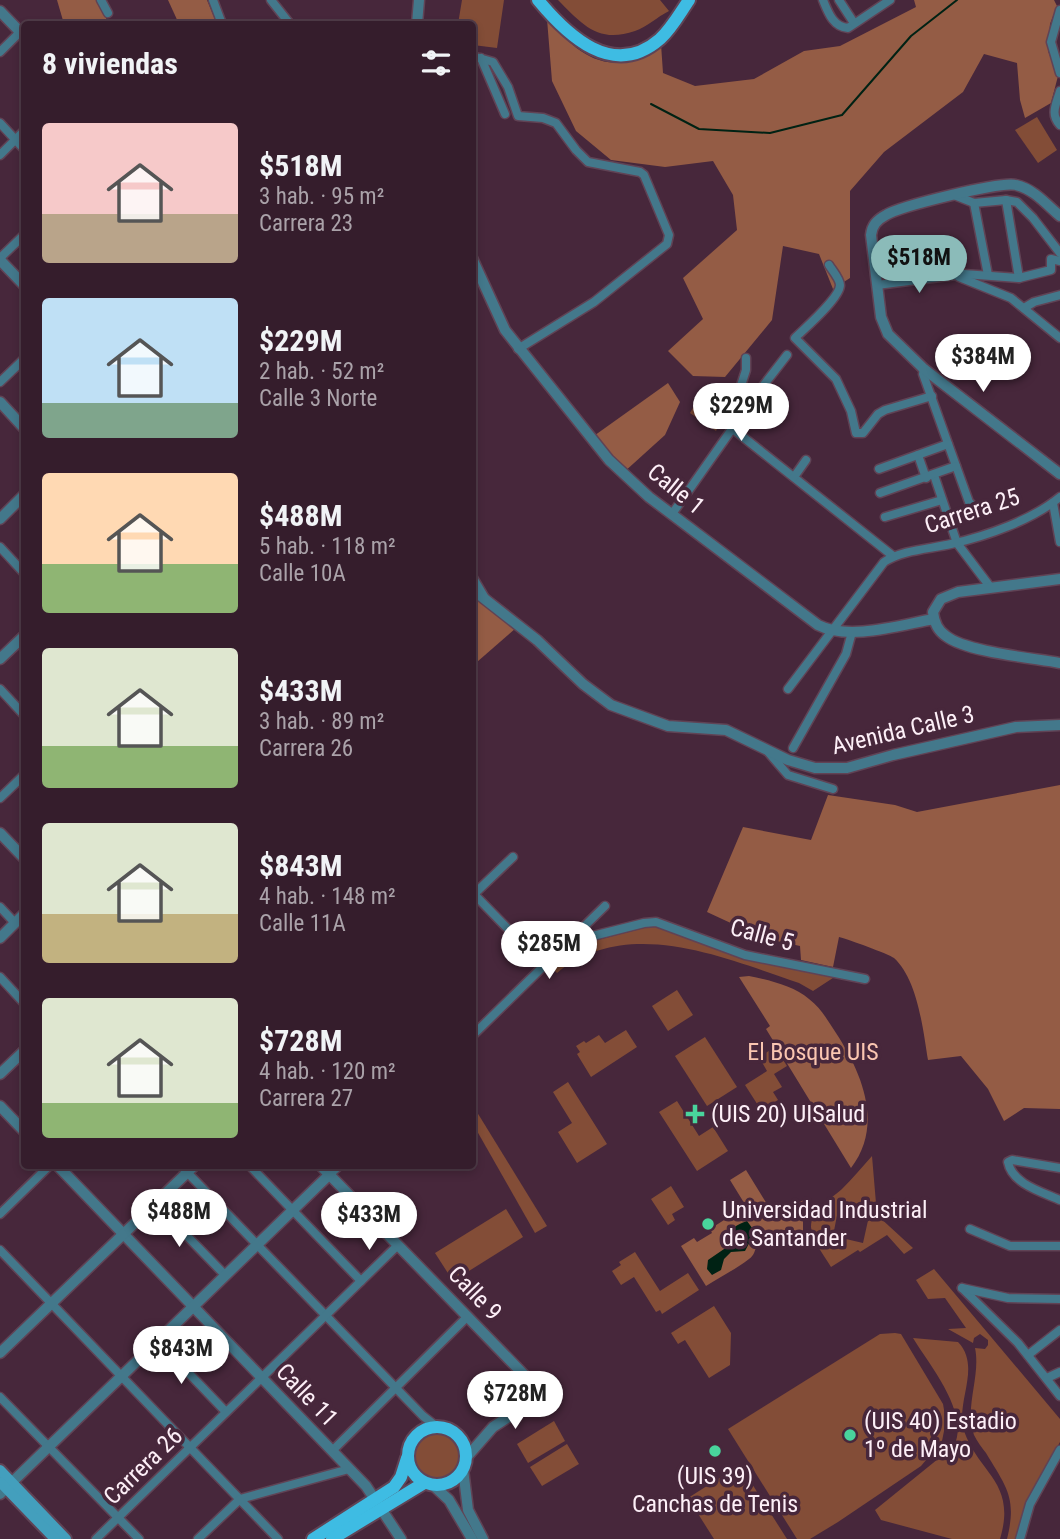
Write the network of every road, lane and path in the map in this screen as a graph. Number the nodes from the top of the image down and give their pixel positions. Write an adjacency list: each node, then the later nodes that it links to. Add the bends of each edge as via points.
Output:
1 (101, 0): 12 (street)
2 (213, 0): 13 (street)
3 (271, 0): 14 (street)
4 (419, 0): 15 (street)
5 (538, 0): 6 (main road, via 571,36 600,52 628,54 659,40)
6 (689, 0)
7 (823, 0): 16 (street, via 834,22)
8 (839, 0): 16 (street)
9 (890, 0): 16 (street)
10 (1060, 10): 21 (street, via 1051,42)
11 (0, 11): 17 (street)
12 (107, 13)
13 (221, 21)
14 (288, 21)
15 (416, 21)
16 (851, 26)
17 (21, 33)
18 (21, 35): 19 (street)
19 (0, 51)
20 (477, 57): 23 (street); 48 (street, via 493,62 518,116 556,123 589,162 644,175 669,235 667,244 594,302)
21 (1060, 73)
22 (1060, 92): 24 (street, via 1053,112)
23 (505, 114)
24 (1057, 122)
25 (0, 123): 27 (street)
26 (21, 134): 27 (street)
27 (16, 139): 28 (street); 29 (street)
28 (21, 145)
29 (0, 155)
30 (954, 195): 32 (street); 33 (street, via 1015,184 1030,190); 44 (street, via 896,209 872,228)
31 (1006, 200): 32 (street); 35 (street, via 1017,202); 42 (street)
32 (974, 202): 41 (street)
33 (1060, 216)
34 (21, 238): 36 (street)
35 (1060, 253)
36 (0, 259): 43 (street)
37 (1060, 261): 42 (street, via 1051,258 1051,270)
38 (829, 265): 54 (street, via 839,289 795,338 835,376 848,401 855,431 863,432 885,410)
39 (476, 267): 48 (street, Calle 1, via 499,320)
40 (956, 275): 41 (street); 44 (street); 46 (street)
41 (988, 275): 42 (street)
42 (1019, 278)
43 (21, 282)
44 (877, 285): 52 (street, via 888,334)
45 (1060, 295): 46 (street)
46 (1024, 308): 47 (street)
47 (1060, 338)
48 (518, 349): 72 (street, Calle 1, via 609,460)
49 (788, 355): 56 (street)
50 (746, 358): 56 (street, via 736,401)
51 (21, 362): 53 (street)
52 (924, 369): 54 (street); 64 (street)
53 (0, 382)
54 (932, 396): 59 (street)
55 (0, 402): 57 (street)
56 (744, 411): 58 (street)
57 (21, 425)
58 (733, 429): 66 (street); 72 (street)
59 (948, 444): 60 (street); 62 (street)
60 (918, 455): 63 (street); 65 (street)
61 (806, 460): 66 (street)
62 (956, 466): 65 (street); 71 (street)
63 (879, 469)
64 (1060, 474)
65 (930, 476): 67 (street); 69 (street)
66 (794, 477): 78 (street)
67 (880, 493)
68 (21, 498): 74 (street)
69 (942, 500): 73 (street); 75 (street)
70 (1056, 500): 75 (street, Carrera 25, via 1027,519); 76 (street)
71 (975, 508)
72 (672, 514): 86 (street, Calle 1)
73 (885, 517)
74 (0, 519)
75 (957, 542): 78 (street, Carrera 25); 82 (street)
76 (1060, 542)
77 (0, 547): 79 (street)
78 (894, 556): 86 (street, via 884,562)
79 (21, 570)
80 (1060, 579): 82 (street)
81 (476, 583): 84 (street)
82 (991, 588): 85 (street, via 949,594 936,604)
83 (476, 592): 84 (street, Avenida Calle 3)
84 (485, 598): 96 (street, Avenida Calle 3, via 611,705 668,726 726,730)
85 (934, 619): 87 (street); 90 (street, via 944,635 966,645)
86 (830, 632): 87 (street); 92 (street)
87 (852, 632): 95 (street, via 846,654)
88 (21, 639): 89 (street)
89 (0, 659)
90 (1060, 663)
91 (0, 689): 93 (street)
92 (788, 689)
93 (21, 712)
94 (1060, 725): 96 (street, Avenida Calle 3, via 1016,727 847,768 797,763)
95 (793, 748)
96 (767, 750): 98 (street, via 788,775)
97 (21, 778): 99 (street)
98 (833, 789)
99 (0, 799)
100 (0, 833): 101 (street)
101 (21, 855)
102 (513, 857): 103 (street)
103 (476, 891)
104 (476, 897): 111 (street)
105 (605, 906): 110 (street)
106 (0, 907): 108 (street)
107 (21, 917): 108 (street)
108 (15, 923): 109 (street)
109 (0, 938)
110 (569, 942): 111 (street); 113 (street, Calle 5, via 650,922 745,955)
111 (544, 966): 115 (street)
112 (0, 978): 114 (street)
113 (864, 979)
114 (21, 1000)
115 (476, 1031)
116 (21, 1054): 117 (street)
117 (0, 1074)
118 (0, 1106): 119 (street)
119 (21, 1128)
120 (1060, 1168): 129 (street, via 1008,1162 1010,1172 1019,1179)
121 (46, 1169): 132 (street)
122 (61, 1169): 134 (street, Calle 11)
123 (187, 1169): 130 (street)
124 (189, 1169): 135 (street)
125 (253, 1169): 131 (street)
126 (324, 1169): 128 (street, Calle 9)
127 (336, 1169): 128 (street)
128 (330, 1174): 131 (street); 136 (street, Calle 9)
129 (1060, 1200)
130 (155, 1203): 134 (street); 139 (street)
131 (293, 1210): 135 (street); 140 (street)
132 (0, 1214)
133 (970, 1228): 137 (street, via 1010,1246)
134 (124, 1234): 142 (street); 143 (street, Calle 11)
135 (257, 1244): 139 (street); 144 (street)
136 (398, 1245): 140 (street, Carrera 26); 145 (street, Calle 9)
137 (1060, 1246)
138 (0, 1250): 142 (street)
139 (225, 1275): 143 (street)
140 (361, 1281): 144 (street, Carrera 26)
141 (1060, 1299): 149 (street, via 1008,1298 962,1288)
142 (52, 1303): 148 (street); 151 (street)
143 (192, 1305): 147 (street); 152 (street, Calle 11)
144 (326, 1315): 152 (street, Carrera 26); 154 (street)
145 (468, 1316): 154 (street); 164 (street, Calle 9, via 530,1380 536,1393 533,1401 490,1430)
146 (1060, 1330): 149 (street)
147 (157, 1340): 151 (street); 157 (street)
148 (3, 1346)
149 (1028, 1355): 153 (street)
150 (1060, 1373): 153 (street)
151 (121, 1376): 159 (street); 160 (street)
152 (262, 1377): 157 (street, Carrera 26); 162 (street, Calle 11)
153 (1047, 1378): 155 (street)
154 (396, 1388): 158 (street); 162 (street)
155 (1060, 1396)
156 (0, 1397): 159 (street)
157 (226, 1412): 160 (street, Carrera 26)
158 (437, 1427): 163 (main road, via 416,1435); 164 (main road, via 458,1436)
159 (49, 1446): 168 (street); 171 (street)
160 (190, 1447): 169 (street); 171 (street, Carrera 26)
161 (1060, 1450): 183 (street, via 1030,1504)
162 (332, 1451): 165 (street, Calle 11)
163 (407, 1457): 167 (main road, via 412,1473); 170 (main road, via 399,1481)
164 (465, 1464): 167 (main road, via 451,1482); 182 (street, via 468,1510)
165 (349, 1469): 169 (street); 170 (street, Calle 11)
166 (0, 1470): 168 (main road)
167 (428, 1484): 170 (main road); 181 (street, via 449,1500)
168 (4, 1487): 172 (main road); 173 (main road)
169 (240, 1499): 176 (street); 177 (street)
170 (378, 1503): 178 (main road); 179 (main road); 180 (street, Calle 11)
171 (118, 1517): 174 (street, Carrera 26); 175 (street)
172 (55, 1539)
173 (66, 1539)
174 (96, 1539)
175 (139, 1539)
176 (198, 1539)
177 (278, 1539)
178 (313, 1539)
179 (332, 1539)
180 (401, 1539)
181 (472, 1539)
182 (483, 1539)
183 (1020, 1539)

